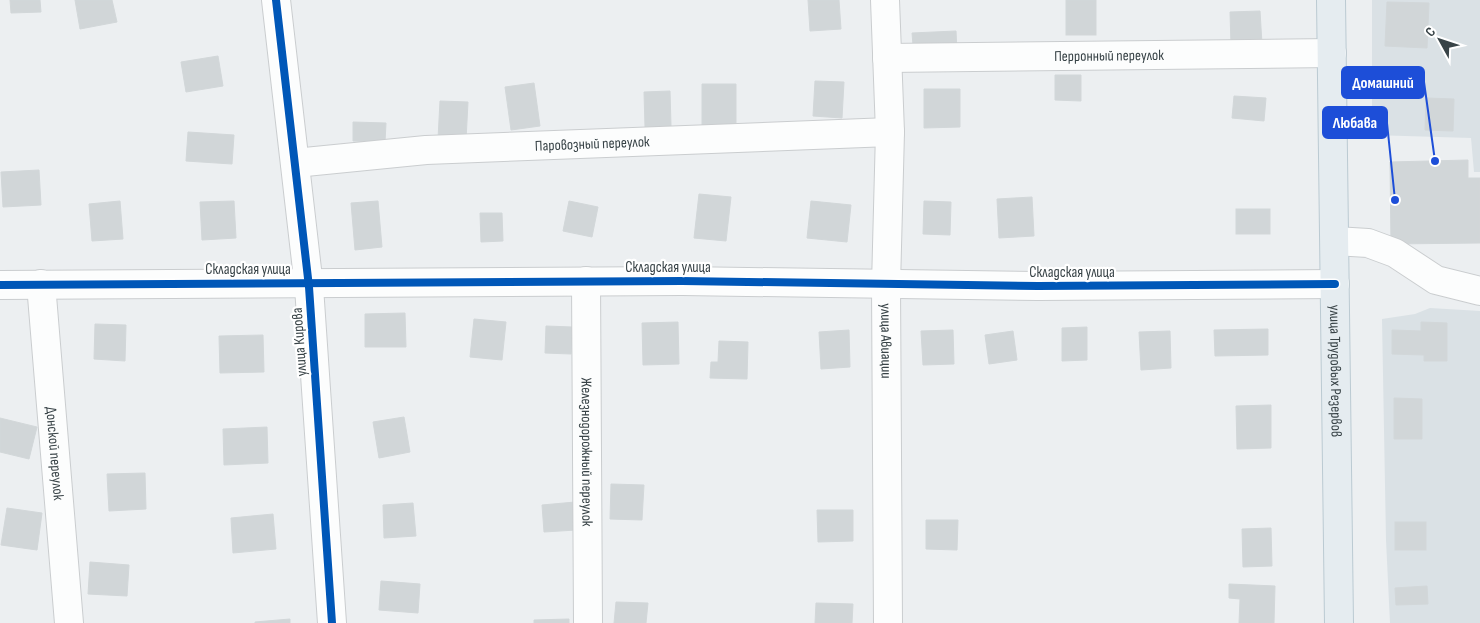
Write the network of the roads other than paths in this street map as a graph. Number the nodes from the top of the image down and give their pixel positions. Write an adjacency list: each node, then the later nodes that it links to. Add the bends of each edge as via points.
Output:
1 (276, 0): 7 (street, улица Кирова)
2 (885, 0): 5 (street, улица Авиации)
3 (1331, 0): 4 (main road, улица Трудовых Резервов)
4 (1332, 53): 5 (street, Перронный переулок); 8 (main road, улица Трудовых Резервов)
5 (887, 58): 6 (street, улица Авиации)
6 (890, 132): 7 (street, Паровозный переулок, via 426,150); 14 (street, улица Авиации)
7 (295, 163): 10 (street, улица Кирова)
8 (1335, 241): 12 (main road, улица Трудовых Резервов); 15 (street, via 1368,243 1395,253 1436,280)
9 (586, 281): 10 (street, Складская улица); 14 (street, Складская улица); 18 (street, Железнодорожный переулок)
10 (308, 282): 11 (street, Складская улица); 17 (street, улица Кирова)
11 (41, 284): 13 (street, Складская улица); 16 (street, Донской переулок)
12 (1335, 284): 14 (street, Складская улица); 20 (main road, улица Трудовых Резервов)
13 (0, 285)
14 (886, 285): 19 (street, улица Авиации)
15 (1480, 291)
16 (69, 623)
17 (332, 623)
18 (588, 623)
19 (888, 623)
20 (1339, 623)

